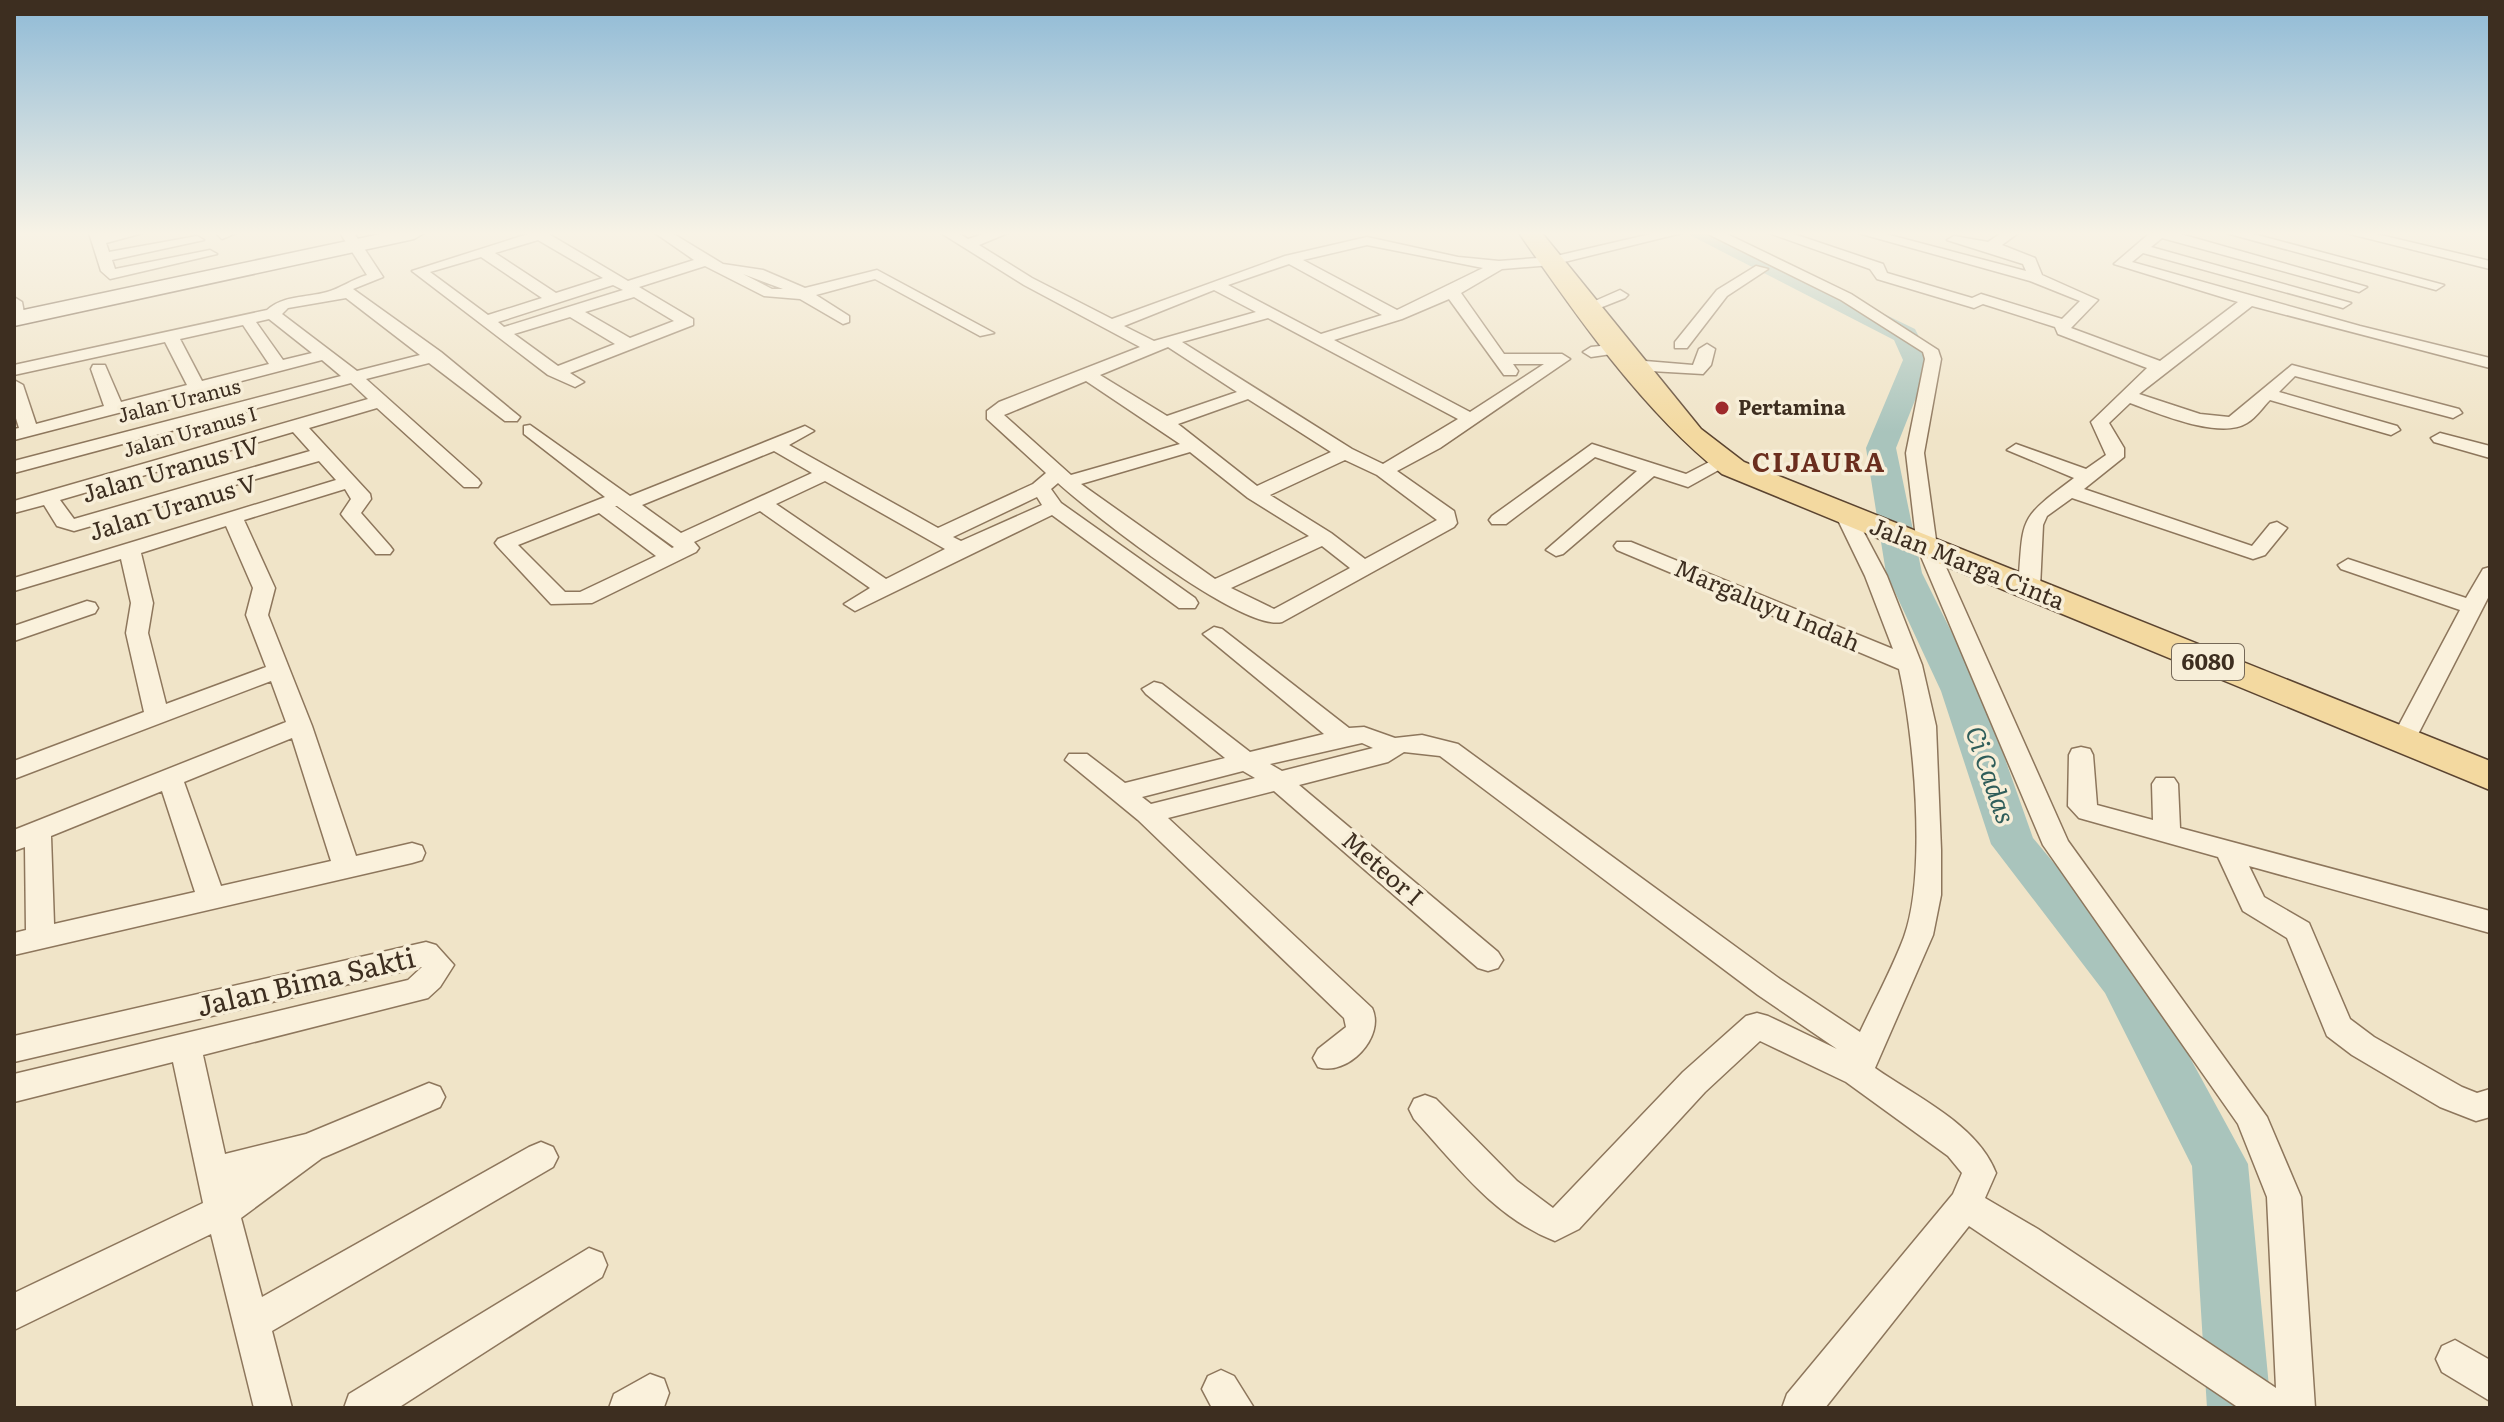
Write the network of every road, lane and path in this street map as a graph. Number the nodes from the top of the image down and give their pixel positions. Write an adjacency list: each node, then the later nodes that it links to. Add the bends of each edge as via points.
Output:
1 (97, 299): 28 (street)
2 (308, 299): 29 (street, via 277,306)
3 (358, 299): 48 (street)
4 (457, 299): 34 (street)
5 (549, 299): 34 (street)
6 (598, 299): 27 (street)
7 (650, 299): 43 (street, via 687,322)
8 (811, 299): 32 (street)
9 (924, 299): 39 (street)
10 (1062, 299): 37 (street)
11 (1176, 299): 37 (street)
12 (1242, 299): 30 (street)
13 (1375, 299): 31 (street)
14 (1435, 299): 31 (street)
15 (1457, 299): 50 (street)
16 (1580, 299): 26 (main road, Jalan Marga Cinta / 6080)
17 (1609, 299): 26 (street)
18 (1717, 299): 44 (street)
19 (1837, 299): 110 (street, via 1907,333 1930,350 1933,359 1915,453)
20 (1994, 299): 36 (street)
21 (2088, 299): 36 (street)
22 (2330, 299): 25 (street)
23 (2347, 299): 25 (street)
24 (2250, 300): 35 (street); 53 (street, via 2183,355)
25 (2343, 303): 35 (street)
26 (1587, 308): 49 (main road, Jalan Marga Cinta / 6080)
27 (573, 312): 38 (street); 43 (street)
28 (15, 313)
29 (272, 314): 33 (street); 47 (street)
30 (1267, 314): 41 (street); 42 (street)
31 (1396, 316): 41 (street)
32 (843, 319)
33 (247, 320): 40 (street); 52 (street)
34 (487, 320): 38 (street)
35 (2325, 321): 51 (street)
36 (2064, 325): 53 (street, via 2067,333)
37 (1109, 326): 42 (street)
38 (504, 332): 56 (street)
39 (986, 333)
40 (170, 336): 55 (street); 62 (street)
41 (1317, 340): 70 (street)
42 (1161, 344): 57 (street); 63 (street)
43 (629, 345): 56 (street)
44 (1681, 345)
45 (1707, 349): 49 (street, via 1697,370)
46 (1591, 352): 49 (street)
47 (323, 355): 52 (street); 58 (street)
48 (435, 356): 58 (street, Jalan Uranus); 69 (street)
49 (1626, 357): 85 (main road, Jalan Marga Cinta / 6080, via 1691,435)
50 (1499, 359): 61 (street); 61 (street, via 1566,357)
51 (2490, 363)
52 (279, 366): 62 (street)
53 (2160, 367): 65 (street)
54 (99, 369): 67 (street)
55 (14, 370)
56 (557, 372): 59 (street)
57 (1087, 374): 71 (street); 91 (street, via 993,415)
58 (356, 379): 66 (street); 78 (street, Jalan Uranus)
59 (575, 382)
60 (14, 385): 76 (street)
61 (1522, 385): 70 (street)
62 (197, 387): 67 (street)
63 (1249, 393): 71 (street); 83 (street)
64 (2267, 394): 65 (street, via 2240,420 2221,424); 68 (street, via 2292,370); 74 (street)
65 (2126, 396): 92 (street, via 2100,422 2115,457)
66 (378, 402): 72 (street, Jalan Uranus I); 94 (street)
67 (114, 408): 76 (street)
68 (2453, 413)
69 (511, 417)
70 (1469, 418): 88 (street)
71 (1165, 423): 80 (street)
72 (296, 425): 84 (street); 89 (street, Jalan Uranus I)
73 (530, 430): 99 (street)
74 (2391, 430)
75 (805, 431): 79 (street)
76 (22, 433)
77 (2440, 438): 82 (street)
78 (115, 440): 86 (street, Jalan Uranus); 89 (street)
79 (775, 444): 90 (street); 99 (street)
80 (1195, 445): 91 (street); 97 (street)
81 (2016, 450): 92 (street)
82 (2490, 452)
83 (1345, 453): 88 (street); 97 (street)
84 (322, 454): 93 (street); 98 (street, Jalan Uranus IV, via 74,525 64,522)
85 (1724, 462): 87 (street, via 1694,481); 105 (main road, Jalan Marga Cinta / 6080)
86 (14, 467)
87 (1651, 469): 104 (street, via 1592,450); 117 (street)
88 (1384, 471): 119 (street, via 1447,515 1447,523)
89 (127, 472): 98 (street, Jalan Uranus I)
90 (826, 474): 100 (street); 108 (street)
91 (1063, 477): 95 (street); 123 (street, via 1091,503)
92 (2089, 477): 96 (street)
93 (348, 482): 103 (street, Jalan Uranus V); 116 (street, via 361,499 351,514)
94 (471, 483)
95 (1040, 488): 102 (street); 108 (street)
96 (2068, 490): 107 (street, via 2253,553); 124 (street, via 2046,506 2033,525)
97 (1255, 494): 109 (street)
98 (49, 497): 101 (street, Jalan Uranus I)
99 (616, 502): 111 (street); 114 (street)
100 (763, 504): 114 (street); 122 (street)
101 (14, 507)
102 (1054, 507): 115 (street); 125 (street)
103 (232, 516): 113 (street, Jalan Uranus V); 132 (street, via 264,588 257,615)
104 (1499, 520)
105 (1855, 520): 110 (main road, Jalan Marga Cinta / 6080); 131 (street)
106 (487, 528): 111 (street)
107 (2277, 528)
108 (938, 536): 115 (street)
109 (1324, 537): 119 (street); 123 (street)
110 (1914, 542): 124 (main road, Jalan Marga Cinta / 6080); 180 (street, via 2056,845 2251,1117 2273,1166 2284,1197)
111 (505, 543): 114 (street, via 563,601 584,598)
112 (1624, 546): 131 (street, Margaluyu Indah)
113 (129, 547): 121 (street, Jalan Uranus V); 134 (street, via 142,603 137,633)
114 (676, 549)
115 (960, 549): 122 (street)
116 (383, 550)
117 (1556, 550)
118 (2348, 565): 126 (street)
119 (1363, 568): 123 (street, via 1274,617)
120 (2490, 573): 126 (street)
121 (14, 585)
122 (884, 588): 127 (street)
123 (1214, 588)
124 (2029, 588): 137 (main road, Jalan Marga Cinta / 6080)
125 (1187, 603)
126 (2479, 603): 137 (street)
127 (855, 604)
128 (87, 608): 129 (street)
129 (14, 634)
130 (1214, 634): 136 (street)
131 (1910, 665): 161 (street, via 1927,895 1919,935)
132 (277, 671): 134 (street); 135 (street)
133 (1154, 689): 141 (street, Meteor I)
134 (157, 716): 142 (street)
135 (300, 726): 144 (street); 153 (street)
136 (1344, 737): 138 (street, via 1364,735); 141 (street)
137 (2403, 740): 143 (main road, Jalan Marga Cinta / 6080)
138 (1391, 746): 145 (street, via 1379,756); 161 (street, via 1431,744 1449,750)
139 (2081, 755): 149 (street, via 2083,810)
140 (1078, 760): 147 (street)
141 (1245, 761): 145 (street, Meteor I); 147 (street)
142 (14, 770)
143 (2490, 776)
144 (170, 778): 150 (street); 154 (street)
145 (1276, 779): 148 (street); 157 (street, Meteor I)
146 (2165, 784): 149 (street)
147 (1121, 793): 148 (street)
148 (1147, 814): 160 (street, via 1361,1017 1361,1032)
149 (2167, 834): 151 (street)
150 (26, 836): 156 (street)
151 (2228, 850): 155 (street); 164 (street, via 2253,904 2299,931 2338,1027 2451,1097 2476,1107)
152 (412, 853): 153 (street)
153 (347, 868): 154 (street)
154 (212, 900): 156 (street)
155 (2490, 922)
156 (27, 941)
157 (1488, 960)
158 (185, 1046): 159 (street, Jalan Bima Sakti, via 417,990 439,965 426,953); 162 (street, Jalan Bima Sakti); 168 (street)
159 (14, 1049)
160 (1329, 1058)
161 (1862, 1062): 165 (street, via 1757,1025 1555,1225 1520,1204); 169 (street, via 1974,1160 1979,1173)
162 (14, 1088)
163 (429, 1097): 166 (street)
164 (2490, 1103)
165 (1425, 1109)
166 (310, 1148): 168 (street); 170 (street)
167 (541, 1157): 173 (street)
168 (212, 1172): 170 (street)
169 (1965, 1205): 178 (street); 179 (street)
170 (224, 1210): 172 (street); 173 (street)
171 (589, 1265): 177 (street)
172 (14, 1312)
173 (253, 1322): 176 (street)
174 (2455, 1359): 175 (street)
175 (2490, 1382)
176 (273, 1408)
177 (363, 1408)
178 (1801, 1408)
179 (2272, 1408)
180 (2296, 1408)

